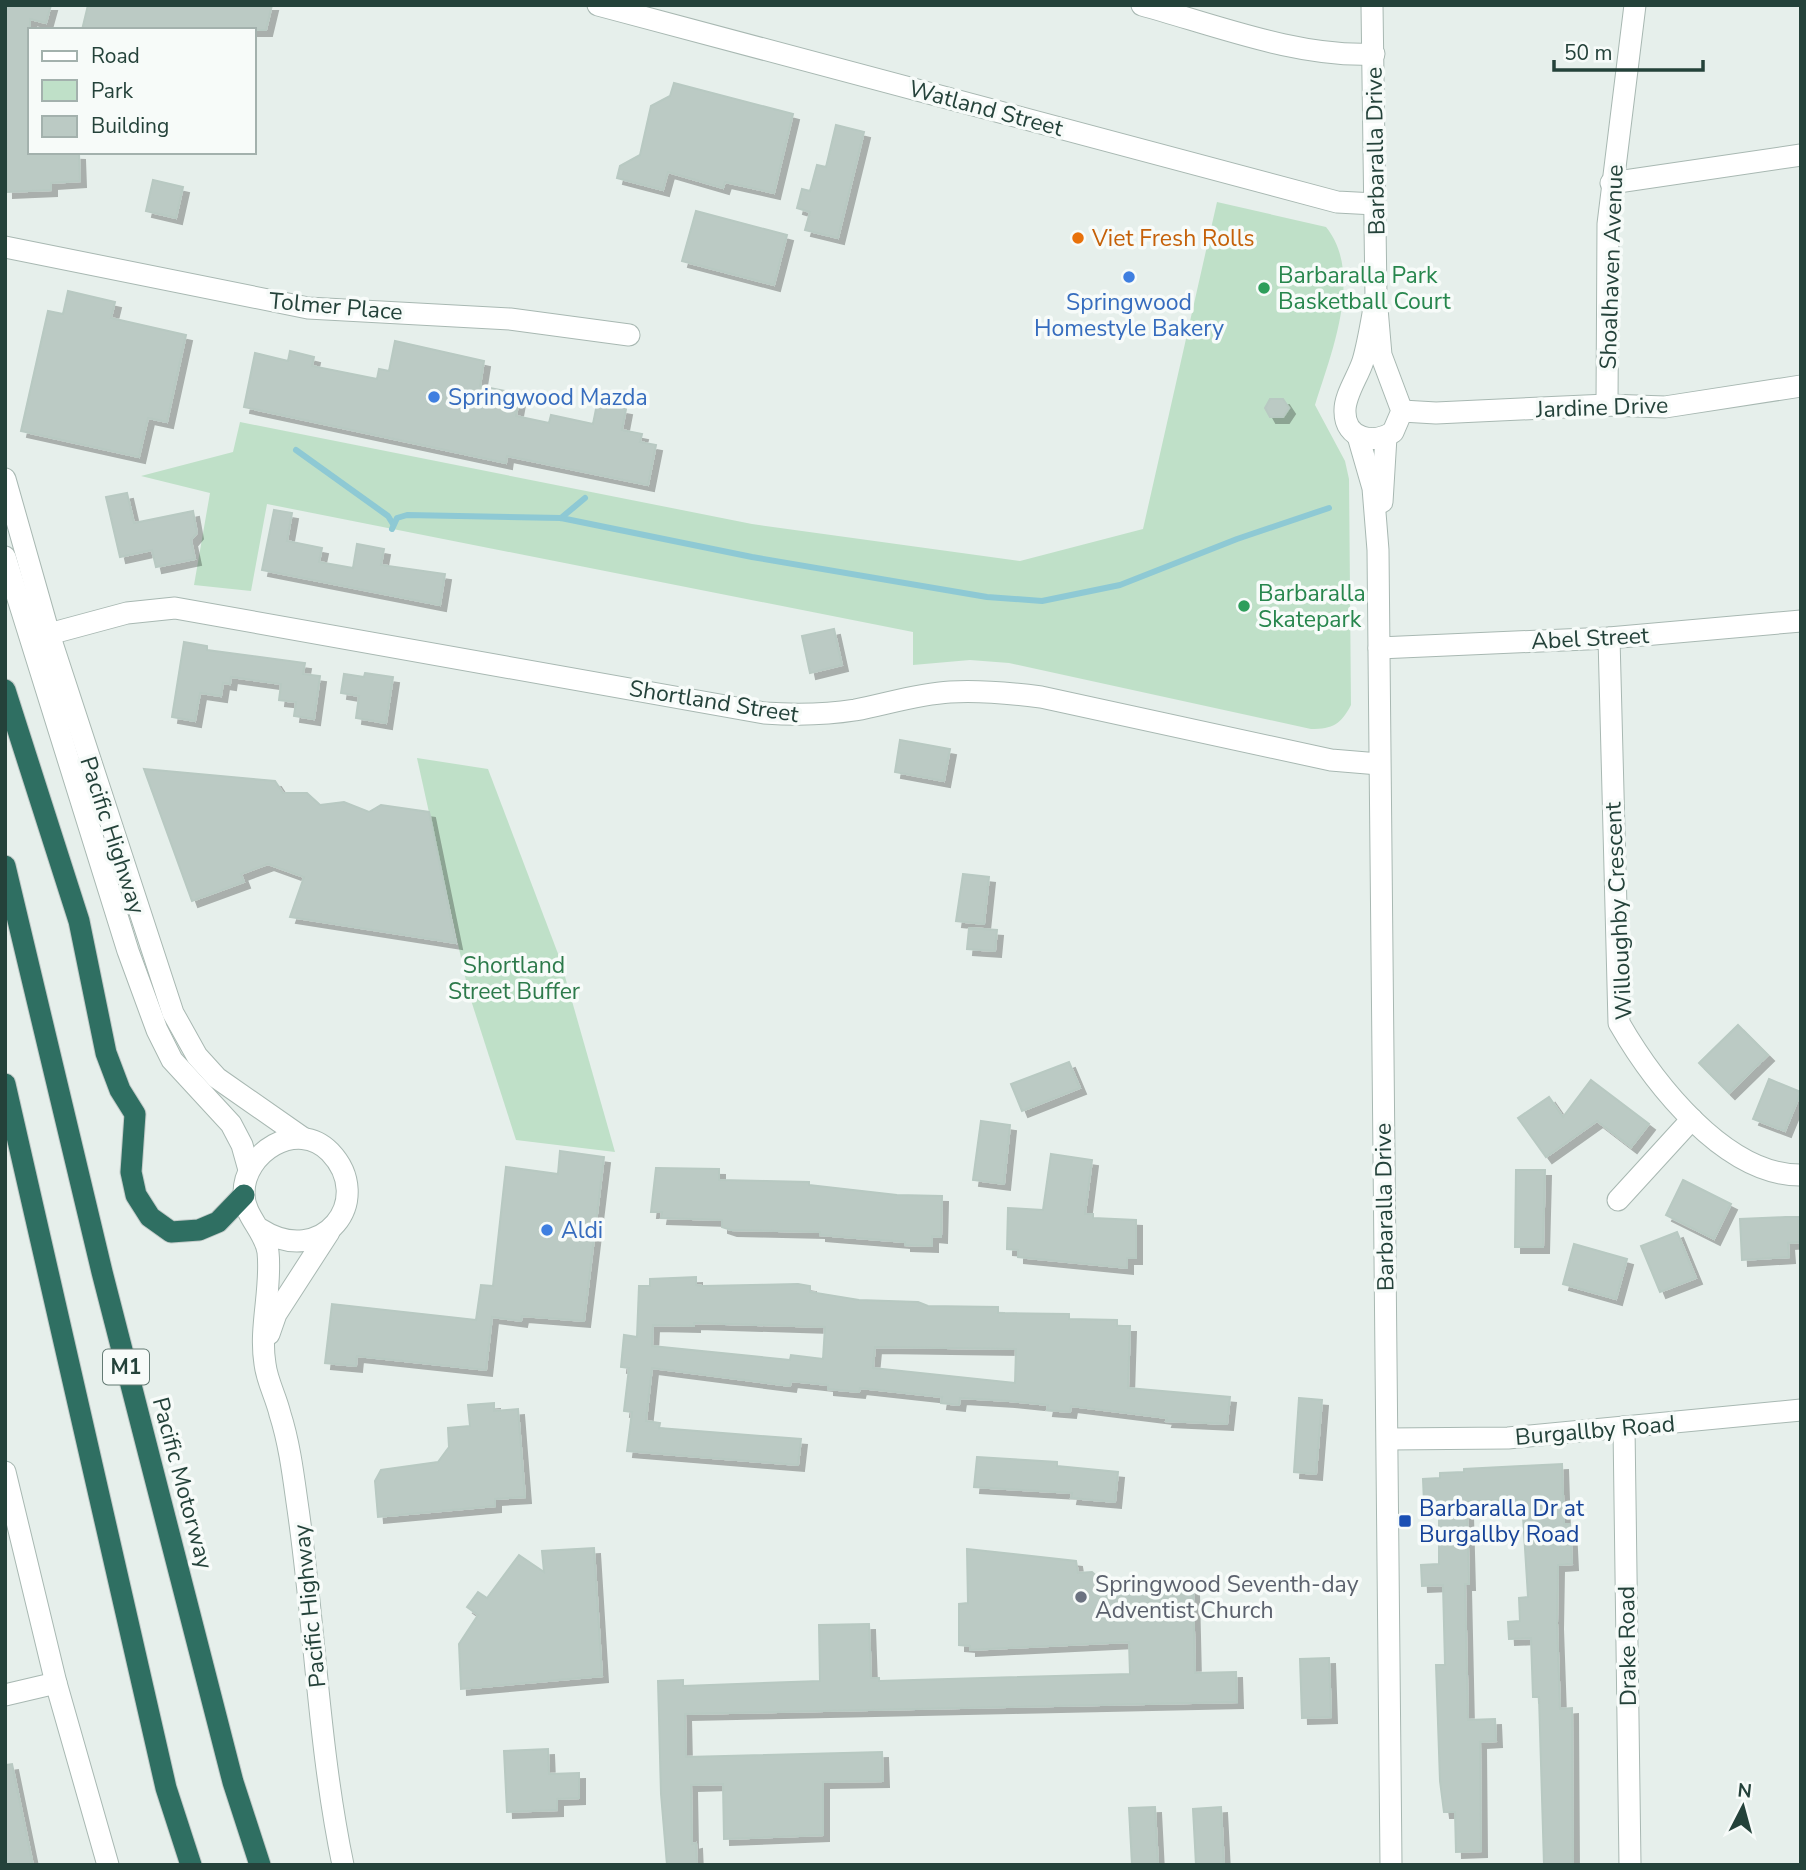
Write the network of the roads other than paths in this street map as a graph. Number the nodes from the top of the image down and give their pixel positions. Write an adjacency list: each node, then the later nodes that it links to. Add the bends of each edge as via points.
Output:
1 (598, 5): 8 (street, Watland Street, via 1337,202)
2 (1143, 5): 5 (street, via 1309,50 1342,56)
3 (1372, 5): 5 (street, Barbaralla Drive)
4 (1635, 5): 7 (street, Shoalhaven Avenue)
5 (1374, 54): 8 (street, Barbaralla Drive)
6 (1801, 155): 7 (street)
7 (1611, 183): 15 (street, Shoalhaven Avenue)
8 (1375, 204): 10 (street, Barbaralla Drive)
9 (5, 247): 11 (street, Tolmer Place, via 308,308 496,318)
10 (1376, 297): 13 (street, Barbaralla Drive, via 1381,355); 14 (street, Barbaralla Drive)
11 (629, 335)
12 (1801, 386): 15 (street, Jardine Drive, via 1665,407)
13 (1393, 390): 14 (street, via 1367,383); 16 (street, Barbaralla Drive)
14 (1352, 393): 17 (street, Barbaralla Drive, via 1344,411)
15 (1607, 405): 16 (street, Jardine Drive)
16 (1402, 411): 18 (street, Barbaralla Drive, via 1398,426)
17 (1358, 436): 18 (street); 20 (street, Barbaralla Drive, via 1373,488)
18 (1386, 437): 20 (street, Barbaralla Drive)
19 (5, 479): 23 (street, Pacific Highway)
20 (1378, 550): 25 (street, Barbaralla Drive)
21 (5, 557): 32 (street, Pacific Highway, via 157,1030 172,1059 231,1124)
22 (1801, 621): 24 (street, Abel Street)
23 (49, 634): 27 (street, Shortland Street, via 127,613 175,608 764,713 812,716 917,696 998,692 1041,697 1331,760); 31 (street, Pacific Highway, via 173,1013 197,1056 217,1078)
24 (1609, 638): 25 (street, Abel Street); 30 (street, Willoughby Crescent, via 1619,1023 1642,1063)
25 (1379, 648): 27 (street, Barbaralla Drive)
26 (5, 690): 34 (highway, via 79,921 106,1053 135,1114 131,1172 136,1195 149,1217 171,1232 199,1230 218,1222)
27 (1379, 764): 41 (street, Barbaralla Drive)
28 (5, 866): 47 (highway, Pacific Motorway / M1, via 102,1272 233,1782)
29 (5, 1084): 46 (highway, M1, via 166,1788)
30 (1692, 1119): 33 (street, Willoughby Crescent, via 1741,1159 1786,1175); 35 (street)
31 (303, 1138): 32 (street, via 276,1144 261,1153); 37 (street, via 330,1152 344,1172 343,1213)
32 (249, 1170): 34 (street)
33 (1801, 1175)
34 (244, 1195): 36 (street, via 248,1213)
35 (1618, 1200)
36 (260, 1229): 37 (street, via 276,1239 299,1243); 38 (street, Pacific Highway, via 268,1270)
37 (330, 1231): 38 (street, via 276,1314)
38 (264, 1349): 48 (street, Pacific Highway, via 298,1504 324,1742)
39 (1801, 1410): 40 (street, Burgallby Road)
40 (1624, 1427): 41 (street, Burgallby Road, via 1508,1438); 50 (street, Drake Road)
41 (1388, 1439): 49 (street, Barbaralla Drive)
42 (5, 1472): 43 (street)
43 (56, 1683): 44 (street); 45 (street)
44 (5, 1695)
45 (108, 1865)
46 (191, 1865)
47 (260, 1865)
48 (343, 1865)
49 (1391, 1865)
50 (1630, 1865)

